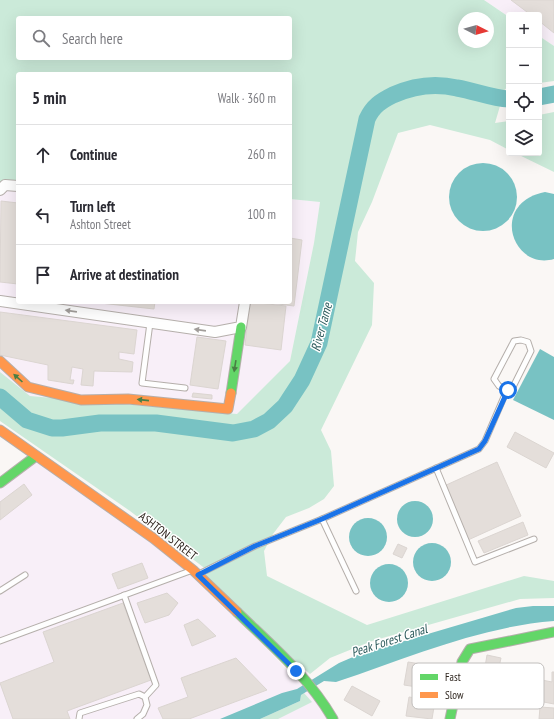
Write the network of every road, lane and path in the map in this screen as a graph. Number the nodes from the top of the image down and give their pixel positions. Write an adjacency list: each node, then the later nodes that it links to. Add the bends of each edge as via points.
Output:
1 (16, 186): 2 (street, via 5,185)
2 (0, 190)
3 (0, 301): 4 (street, one-way to 3)
4 (16, 303)
5 (20, 304): 7 (street, one-way to 5)
6 (245, 304): 8 (street)
7 (150, 323): 8 (street, one-way to 7, via 215,332); 10 (lane, via 142,383)
8 (241, 327): 9 (street, one-way to 9, via 228,409 128,399 81,400 28,387)
9 (0, 361)
10 (185, 388)
11 (508, 390): 11 (lane, via 499,386 494,379 514,341 528,342 531,351 513,386); 14 (lane, via 479,449)
12 (0, 430): 13 (street, ASHTON STREET)
13 (36, 456): 15 (street); 18 (street, ASHTON STREET, via 153,538)
14 (436, 468): 16 (lane); 17 (lane, via 475,562)
15 (0, 483)
16 (322, 519): 18 (lane); 21 (lane)
17 (534, 539)
18 (195, 572): 22 (lane); 30 (street, ASHTON STREET, via 296,671 320,698)
19 (25, 575): 20 (lane)
20 (0, 591)
21 (356, 592)
22 (124, 595): 24 (lane); 26 (lane, via 156,686)
23 (554, 632): 25 (street, via 470,649)
24 (0, 641)
25 (462, 663)
26 (145, 697): 28 (lane, via 139,694 80,713); 29 (lane, via 147,705)
27 (452, 709): 31 (street)
28 (79, 719)
29 (137, 719)
30 (333, 719)
31 (450, 719)

